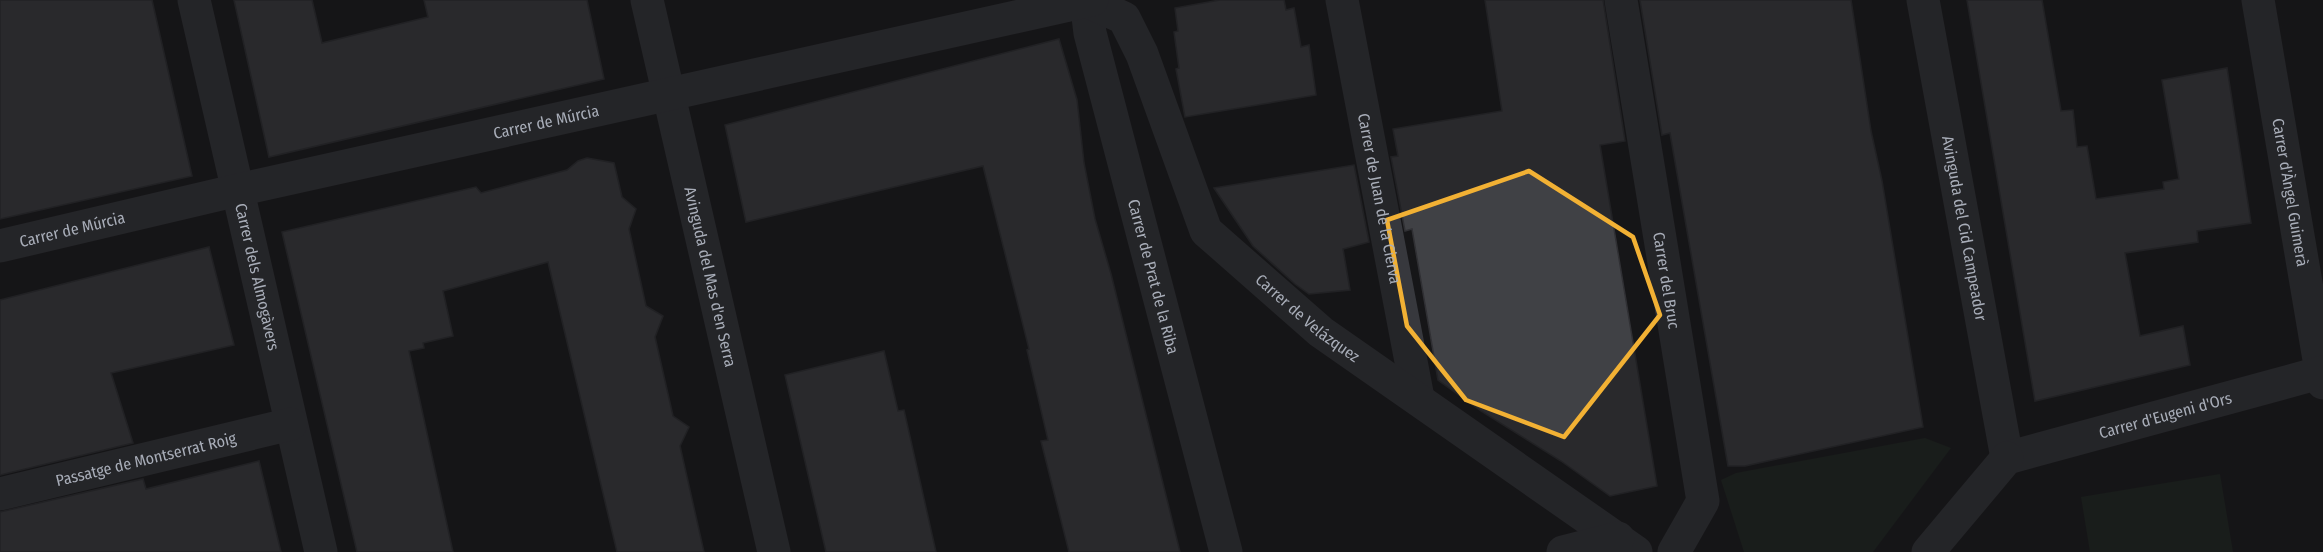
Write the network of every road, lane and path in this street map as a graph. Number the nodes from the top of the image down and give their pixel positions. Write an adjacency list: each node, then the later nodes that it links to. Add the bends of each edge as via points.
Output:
1 (194, 0): 9 (street, Carrer dels Almogàvers)
2 (647, 0): 8 (street, Avinguda del Mas d'en Serra)
3 (1088, 0): 8 (street, Carrer de Múrcia); 12 (street, Carrer de Velázquez, via 1124,18 1142,54 1206,231 1321,332); 19 (street, Carrer de Prat de la Riba, via 1089,33)
4 (1342, 0): 12 (street, Carrer de Juan de la Cierva)
5 (1621, 0): 21 (street, Carrer del Bruc, via 1703,501)
6 (1923, 0): 14 (street, Avinguda del Cid Campeador)
7 (2258, 0): 11 (street, Carrer d'Àngel Guimerà)
8 (668, 96): 9 (street, Carrer de Múrcia); 18 (street, Avinguda del Mas d'en Serra)
9 (238, 190): 10 (street, Carrer de Múrcia); 13 (street, Carrer dels Almogàvers)
10 (0, 246)
11 (2322, 376): 14 (street, Carrer d'Eugeni d'Ors)
12 (1419, 398): 16 (street, Carrer de Velázquez)
13 (291, 424): 15 (street, Passatge de Montserrat Roig); 17 (street, Carrer dels Almogàvers)
14 (2007, 458): 22 (street)
15 (0, 494)
16 (1627, 545): 20 (street)
17 (321, 552)
18 (774, 552)
19 (1226, 552)
20 (1563, 552)
21 (1674, 552)
22 (1928, 552)

